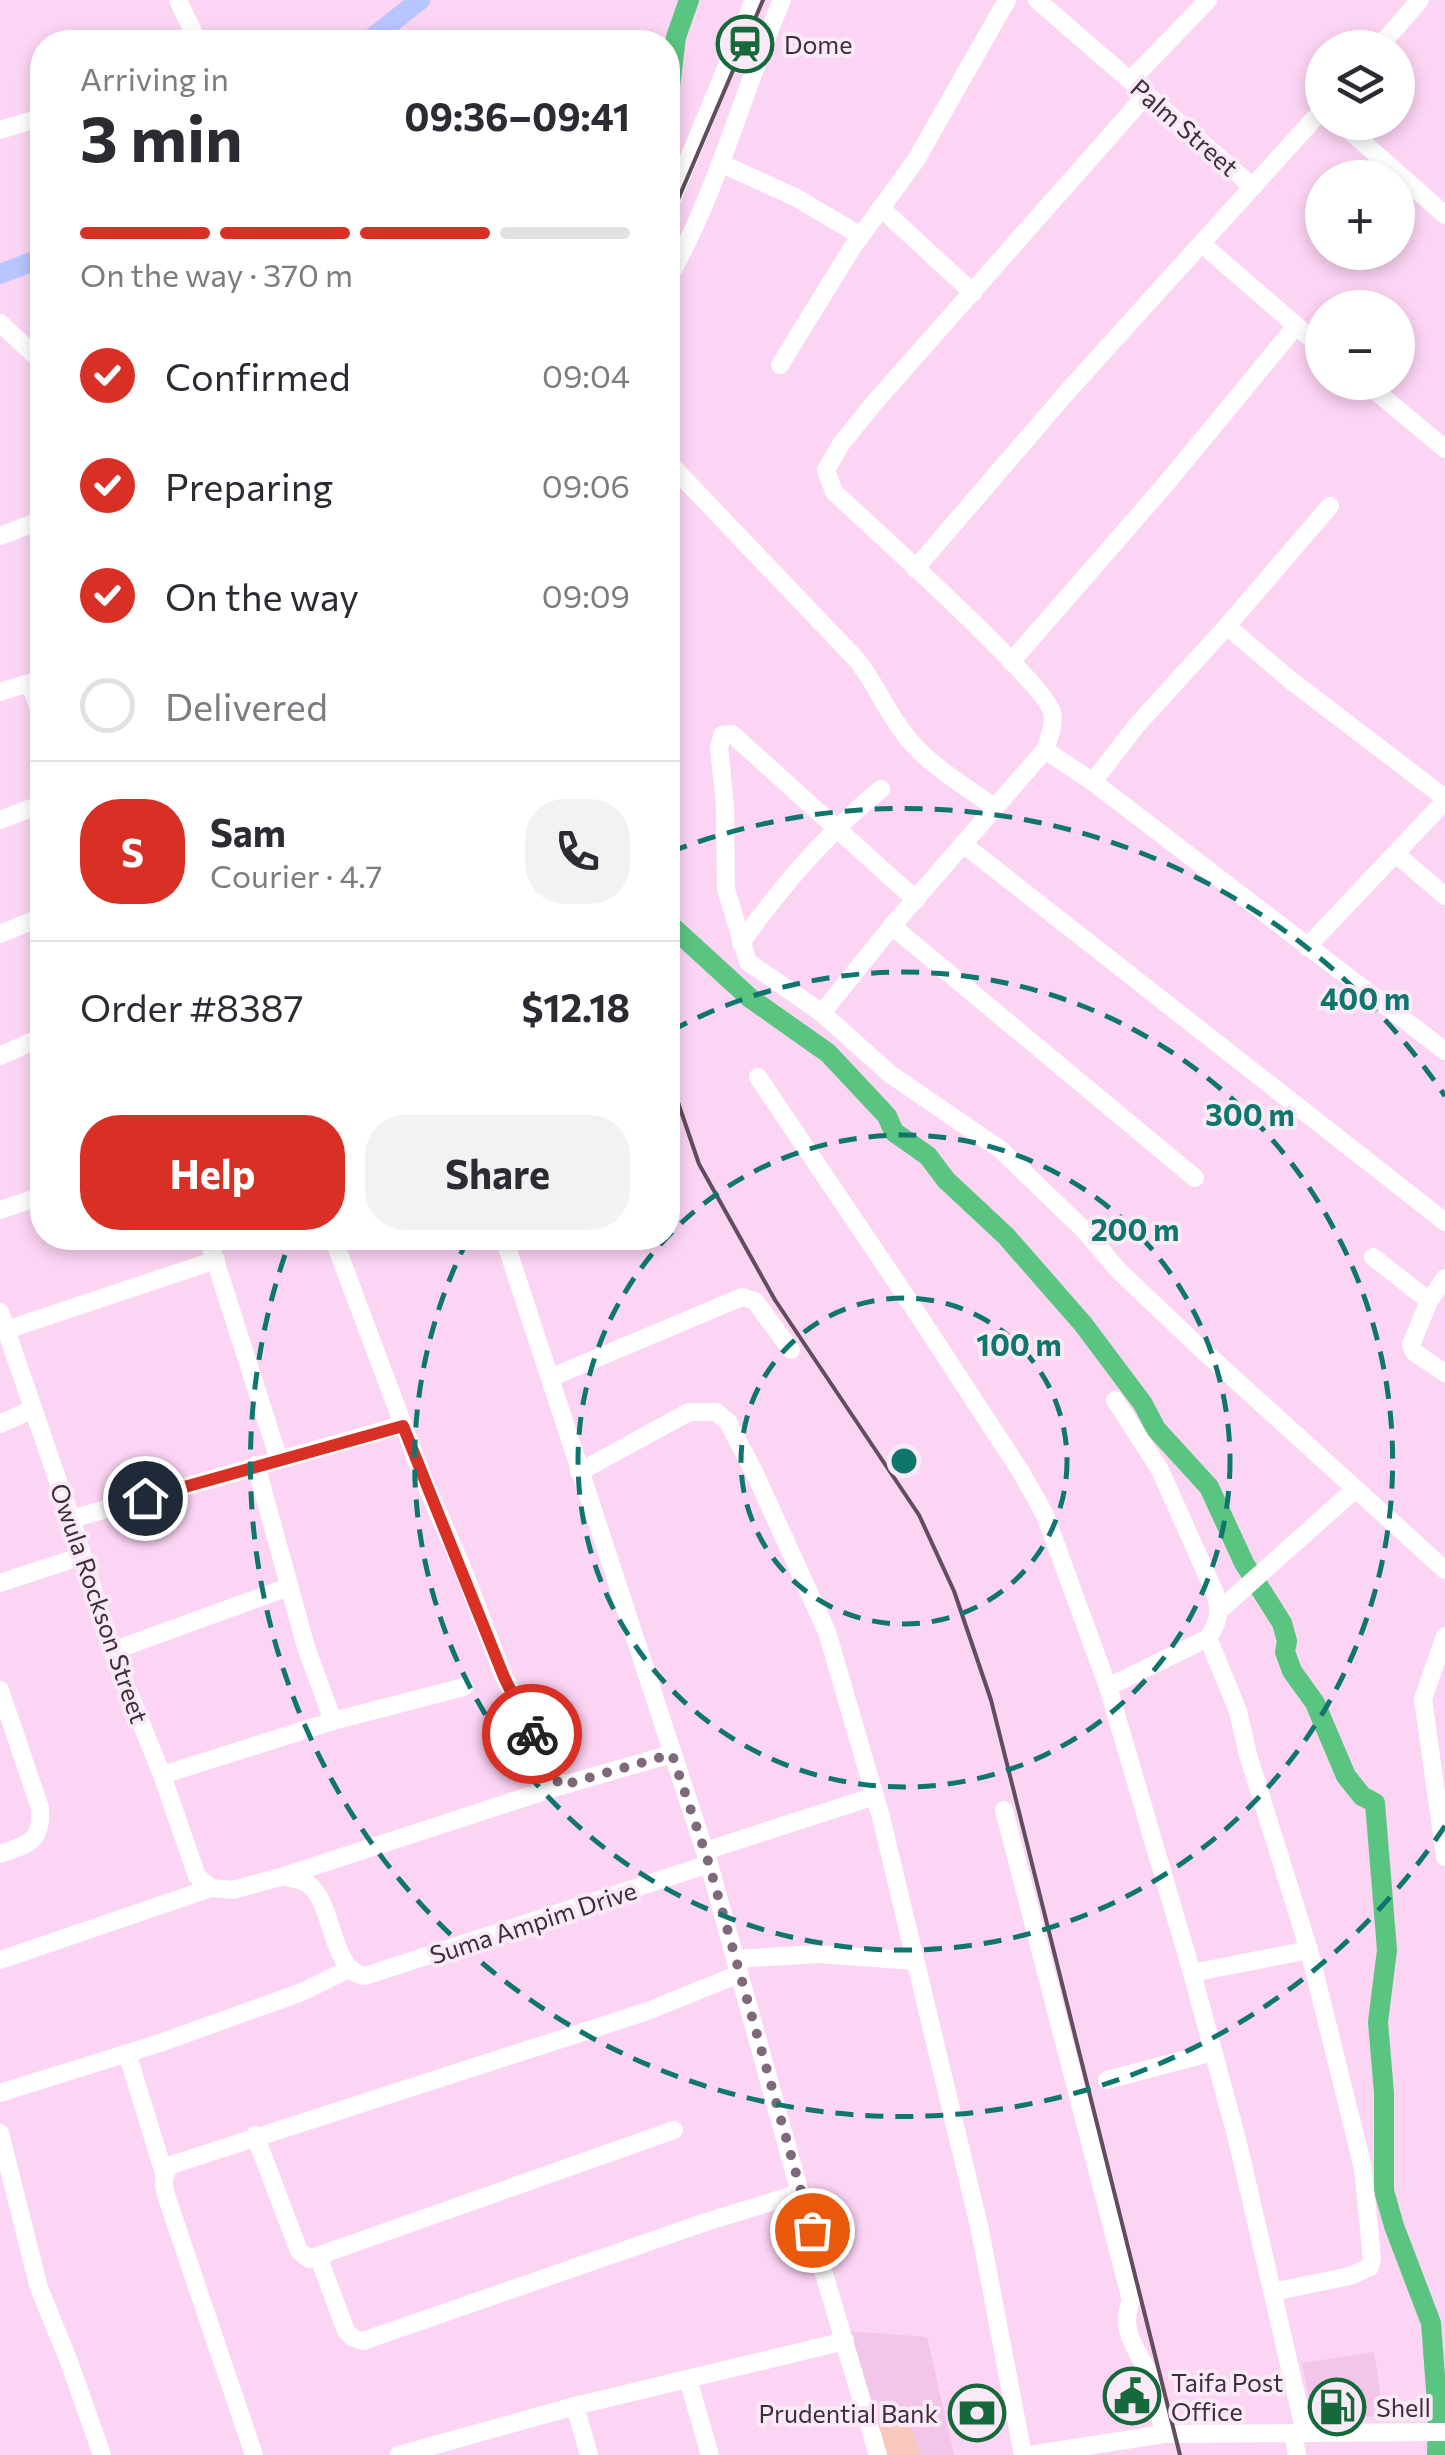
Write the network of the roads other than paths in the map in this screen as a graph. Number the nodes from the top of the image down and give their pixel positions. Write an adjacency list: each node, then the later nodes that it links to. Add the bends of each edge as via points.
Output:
1 (178, 0): 9 (street)
2 (420, 0): 10 (main road)
3 (754, 0): 19 (street)
4 (782, 0): 18 (street)
5 (1006, 0): 21 (street)
6 (1037, 0): 12 (street, Palm Street)
7 (1208, 0): 12 (street)
8 (1420, 0): 11 (street)
9 (192, 30)
10 (381, 30)
11 (1394, 30)
12 (1131, 80): 13 (street, Palm Street)
13 (1147, 94): 20 (street, Palm Street); 28 (street)
14 (30, 121): 16 (street)
15 (1305, 129): 20 (street, Palm Street)
16 (0, 130)
17 (1360, 140): 22 (street)
18 (722, 164): 23 (street, via 796,196); 25 (street)
19 (680, 181)
20 (1252, 188): 24 (street)
21 (882, 208): 23 (street); 28 (street)
22 (1445, 216)
23 (861, 236): 33 (street)
24 (1202, 244): 30 (street); 40 (street)
25 (680, 257)
26 (30, 263): 27 (main road)
27 (0, 274)
28 (973, 294): 40 (street, via 874,402 826,470 834,492)
29 (0, 323): 32 (street)
30 (1296, 326): 31 (street); 42 (street)
31 (1305, 334)
32 (30, 351)
33 (780, 365)
34 (1386, 400): 35 (street)
35 (1445, 448)
36 (680, 475): 49 (street, via 856,659 916,749)
37 (1330, 506): 41 (street)
38 (30, 525): 39 (street)
39 (0, 536)
40 (914, 569): 42 (street)
41 (1227, 626): 46 (street); 48 (street)
42 (1011, 662): 45 (street, via 1052,712)
43 (30, 684): 44 (street)
44 (0, 692)
45 (1046, 750): 46 (street); 49 (street)
46 (1093, 782): 61 (street)
47 (881, 789): 52 (street)
48 (1445, 799): 54 (street)
49 (995, 808): 53 (street)
50 (30, 809): 51 (street)
51 (0, 820)
52 (835, 827): 56 (street); 60 (street); 60 (street, via 732,734 722,735 726,889)
53 (963, 844): 56 (street); 70 (street)
54 (1396, 854): 55 (street); 61 (street)
55 (1445, 896)
56 (916, 900): 58 (street)
57 (30, 922): 59 (street)
58 (892, 926): 62 (street); 67 (street)
59 (0, 934)
60 (741, 943): 62 (street, via 748,962)
61 (1307, 947): 64 (street)
62 (822, 1013): 89 (street, via 890,1074 1000,1150)
63 (30, 1042): 65 (street)
64 (1445, 1052)
65 (0, 1056)
66 (758, 1076): 100 (street, via 1029,1486)
67 (1195, 1178)
68 (30, 1200): 69 (street)
69 (0, 1210)
70 (1445, 1222)
71 (212, 1250): 75 (street)
72 (337, 1250): 85 (street)
73 (508, 1250): 81 (street)
74 (1373, 1257): 77 (street)
75 (216, 1260): 78 (street); 86 (street)
76 (1445, 1278): 77 (street)
77 (1429, 1301): 80 (street, via 1411,1345)
78 (3, 1321): 83 (street, Owula Rockson Street)
79 (790, 1350): 81 (street, via 755,1300 742,1297)
80 (1445, 1373)
81 (552, 1377): 88 (street)
82 (1115, 1400): 95 (street, via 1160,1470)
83 (33, 1409): 84 (street); 90 (street, Owula Rockson Street)
84 (0, 1424)
85 (403, 1426): 86 (street); 105 (street, via 504,1677)
86 (280, 1460): 87 (street)
87 (256, 1465): 90 (street); 94 (street)
88 (578, 1472): 103 (street); 106 (street, via 689,1412 716,1412 728,1422 827,1632)
89 (1354, 1490): 92 (street); 95 (street)
90 (71, 1519): 91 (street, Owula Rockson Street)
91 (82, 1556): 93 (street); 98 (street, Owula Rockson Street)
92 (1445, 1570)
93 (0, 1583)
94 (289, 1587): 98 (street); 102 (street)
95 (1220, 1610): 97 (street)
96 (1445, 1636): 110 (street, via 1424,1698)
97 (1208, 1638): 100 (street); 113 (street, via 1238,1711)
98 (112, 1651): 104 (street, Owula Rockson Street)
99 (464, 1687): 102 (street)
100 (1108, 1687): 118 (street)
101 (0, 1690): 108 (street, via 41,1828 30,1843)
102 (333, 1721): 104 (street)
103 (672, 1754): 105 (street); 109 (street)
104 (162, 1775): 112 (street, Owula Rockson Street, via 196,1876)
105 (560, 1786): 111 (street)
106 (875, 1796): 109 (street, Suma Ampim Drive); 115 (street)
107 (1004, 1810): 135 (street, via 1131,2300 1128,2330 1152,2381)
108 (0, 1854)
109 (707, 1857): 116 (street); 117 (street, Suma Ampim Drive, via 365,1976)
110 (1445, 1857)
111 (284, 1876): 112 (street, via 233,1890); 117 (street, via 318,1894)
112 (211, 1888): 114 (street)
113 (1309, 1950): 118 (street); 129 (street, via 1363,2168 1372,2259 1370,2267 1350,2276)
114 (0, 1960)
115 (915, 1961): 116 (street, via 818,1954); 143 (street)
116 (737, 1966): 125 (street, via 648,2011); 127 (street)
117 (353, 1972): 120 (street, Suma Ampim Drive)
118 (1192, 1974): 119 (street)
119 (1214, 2052): 121 (street); 129 (street)
120 (127, 2054): 122 (street, Suma Ampim Drive); 126 (street)
121 (1107, 2080)
122 (0, 2093)
123 (674, 2130): 128 (street)
124 (0, 2133): 137 (street, via 39,2288)
125 (256, 2135): 126 (street, via 179,2161); 128 (street, via 299,2251 309,2259)
126 (164, 2173): 138 (street)
127 (800, 2193): 128 (street, via 363,2341 346,2331); 130 (street)
128 (318, 2256)
129 (1272, 2292): 134 (street)
130 (845, 2340): 131 (street); 142 (street)
131 (688, 2379): 132 (street); 141 (street)
132 (575, 2406): 139 (street); 140 (street)
133 (1445, 2432): 134 (street)
134 (1299, 2433): 135 (street); 144 (street)
135 (1164, 2434): 136 (street)
136 (1061, 2452): 143 (street)
137 (102, 2455)
138 (254, 2455)
139 (399, 2455)
140 (589, 2455)
141 (710, 2455)
142 (878, 2455)
143 (1026, 2455)
144 (1297, 2455)

